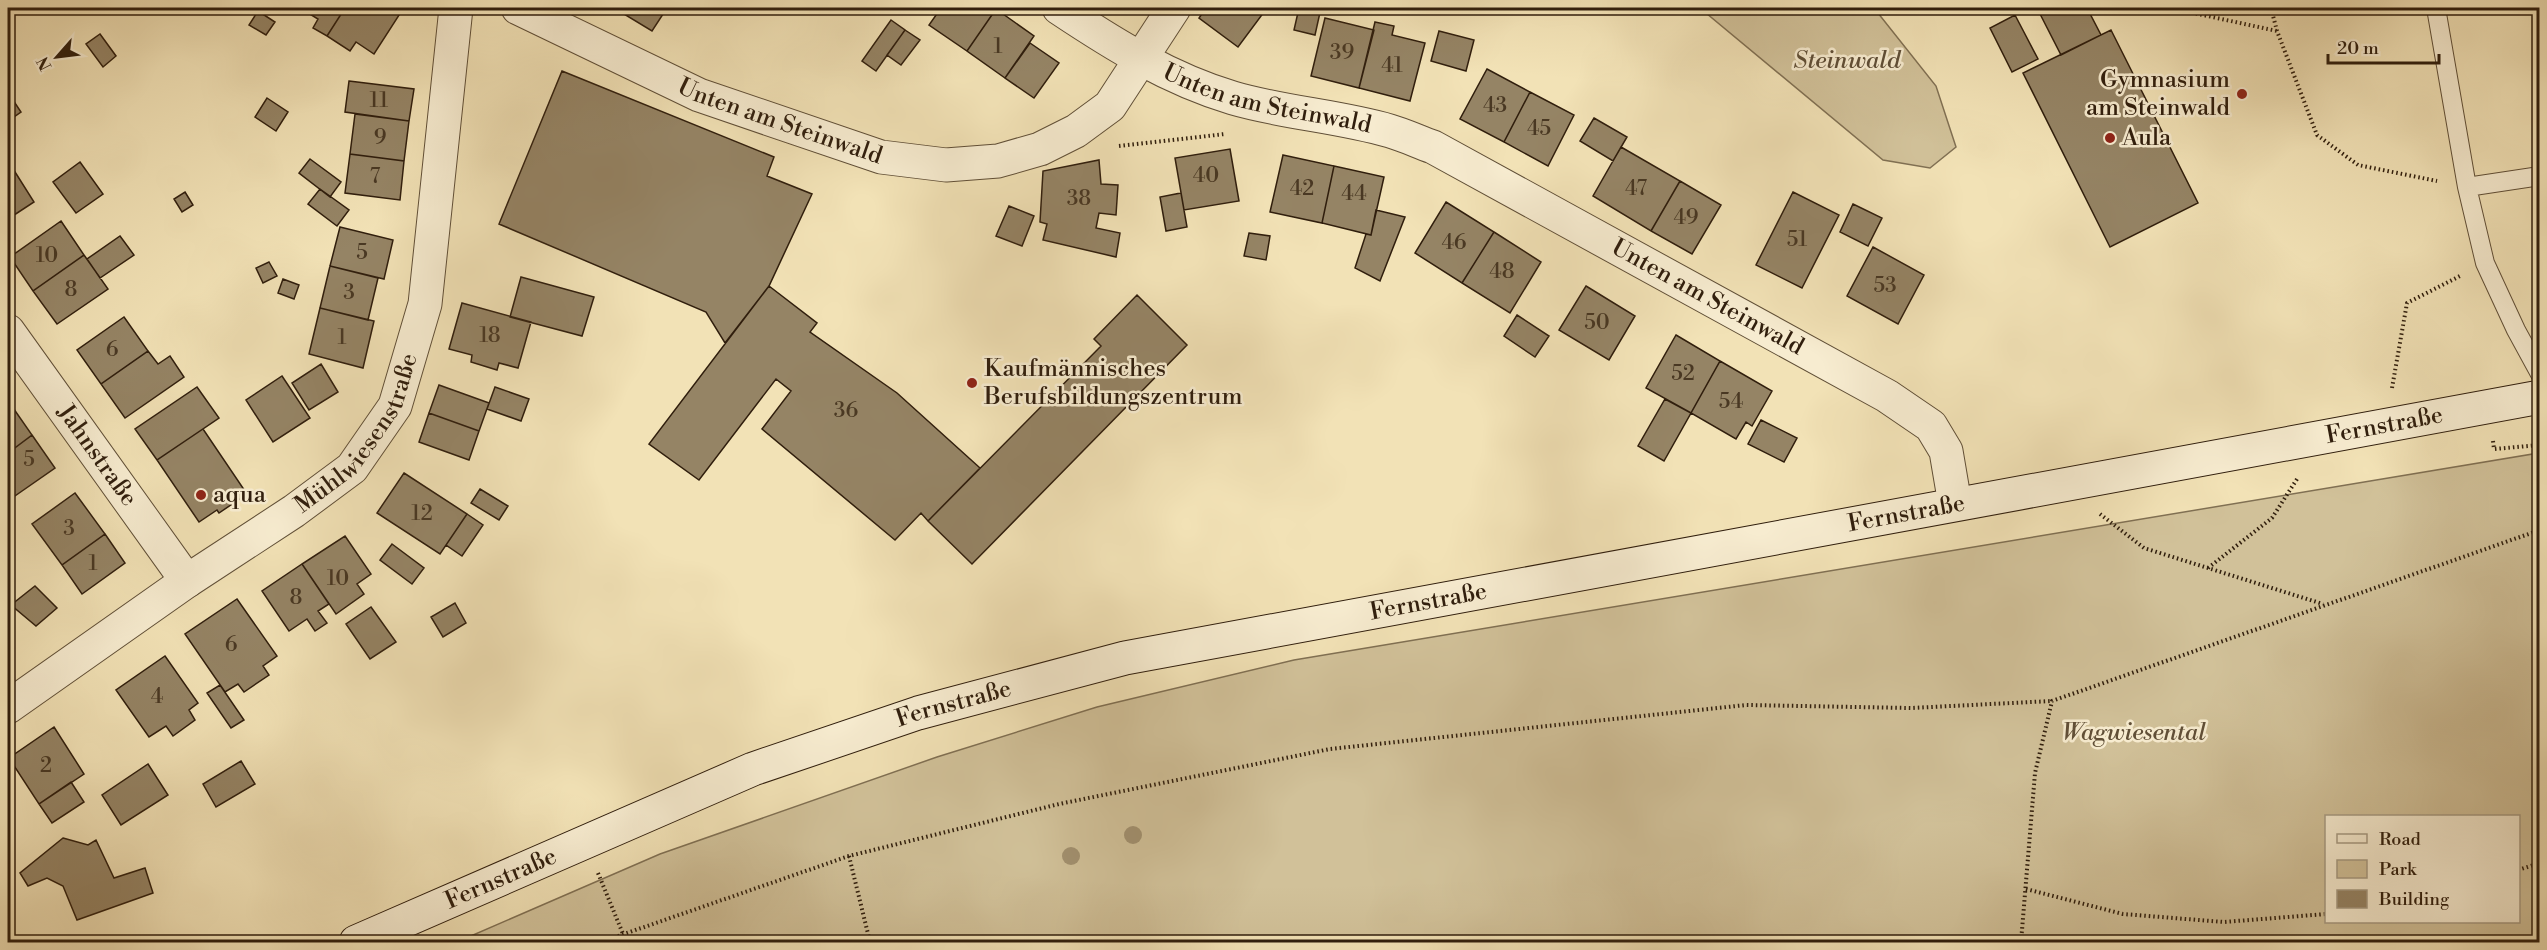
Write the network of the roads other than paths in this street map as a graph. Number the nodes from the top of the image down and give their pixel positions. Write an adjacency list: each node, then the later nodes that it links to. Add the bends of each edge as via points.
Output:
1 (456, 8): 13 (street, Mühlwiesenstraße, via 425,304 395,406 352,468 294,512)
2 (518, 8): 6 (street, Unten am Steinwald, via 699,95 881,157 946,165 998,161 1040,149 1076,131 1110,106)
3 (1059, 8): 6 (street)
4 (1174, 8): 6 (street)
5 (2436, 8): 8 (lane)
6 (1141, 59): 12 (street, Unten am Steinwald, via 1232,97 1390,131 1433,147 1866,385 1931,426 1946,451)
7 (2540, 176): 8 (lane)
8 (2467, 187): 10 (lane, via 2485,263)
9 (8, 331): 13 (street, Jahnstraße)
10 (2540, 374)
11 (2540, 397): 12 (street, Fernstraße)
12 (1955, 504): 15 (street, Fernstraße, via 1125,658 918,713 753,769)
13 (187, 581): 14 (street, Mühlwiesenstraße)
14 (8, 707)
15 (356, 942)

